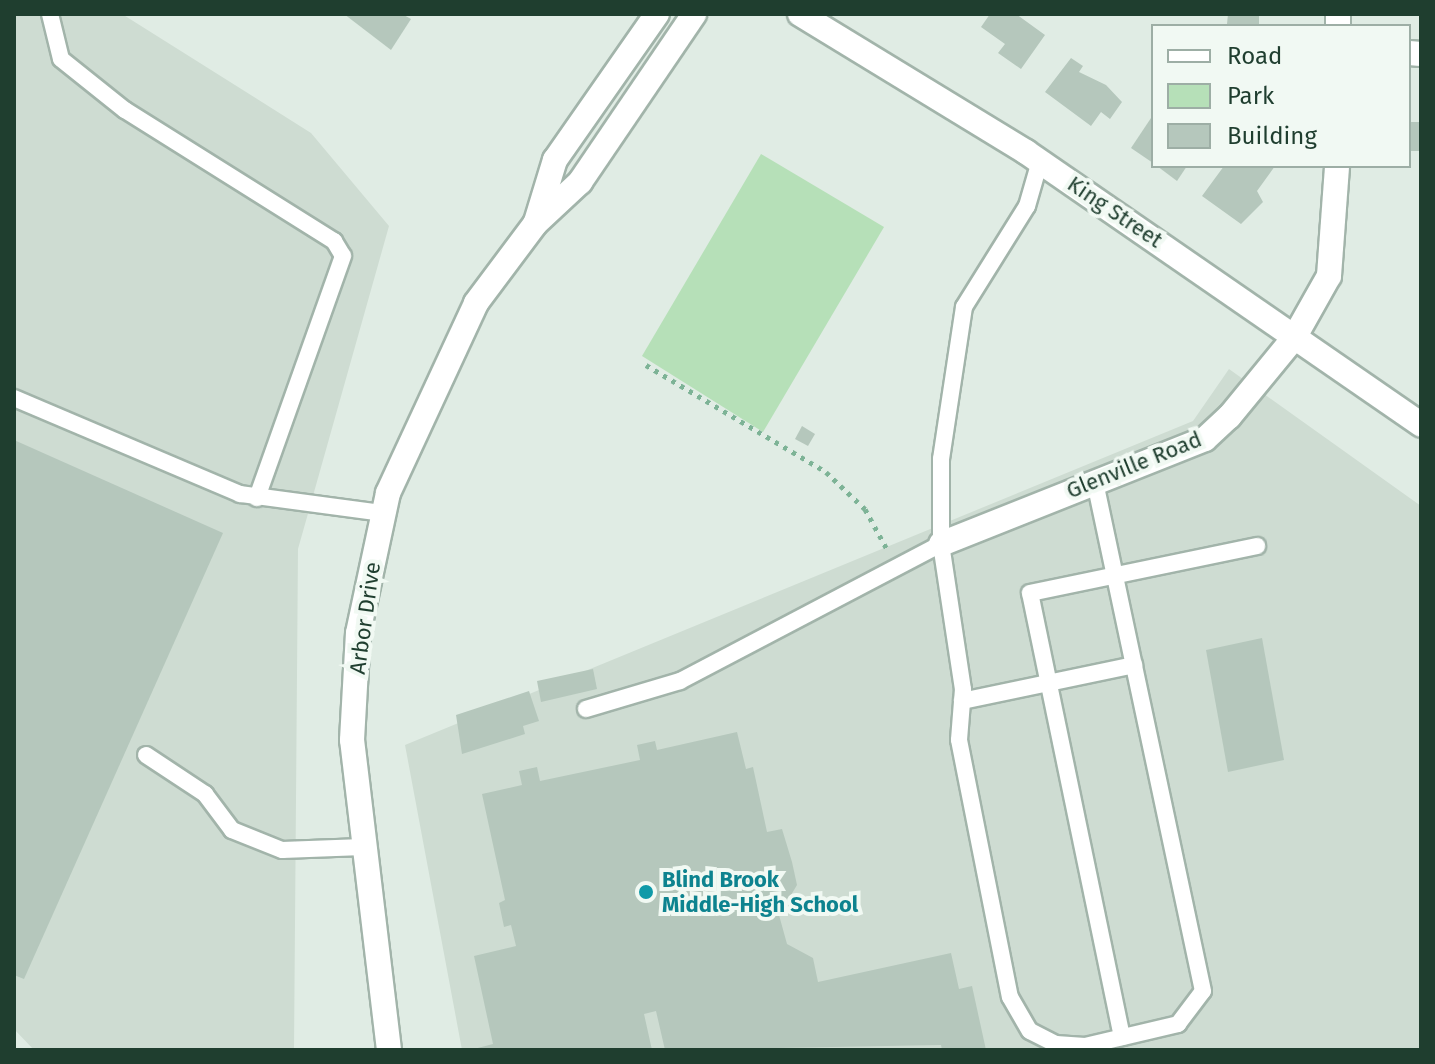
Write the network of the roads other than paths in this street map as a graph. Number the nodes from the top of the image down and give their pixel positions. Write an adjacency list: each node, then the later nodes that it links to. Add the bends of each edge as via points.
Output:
1 (50, 14): 12 (lane, via 61,59 125,110 334,241 343,256)
2 (657, 14): 7 (street, Arbor Drive, via 555,160)
3 (694, 14): 7 (street, Arbor Drive, via 580,182)
4 (800, 14): 5 (street, King Street)
5 (1040, 161): 8 (street, King Street); 14 (lane, via 1027,206 964,307 941,459)
6 (1337, 168): 8 (street, Glenville Road, via 1329,276)
7 (535, 224): 13 (street, Arbor Drive, via 476,303 439,371)
8 (1294, 338): 10 (street, King Street); 11 (street, Glenville Road, via 1205,439)
9 (14, 398): 12 (lane)
10 (1421, 424)
11 (1095, 482): 14 (street, Glenville Road); 16 (lane)
12 (257, 498): 13 (lane)
13 (383, 513): 22 (street, Arbor Drive, via 358,633 352,740)
14 (941, 544): 19 (lane); 20 (lane, via 680,681)
15 (1257, 546): 16 (lane)
16 (1115, 575): 17 (lane); 18 (lane, via 1030,593)
17 (1134, 665): 18 (lane); 23 (lane, via 1203,991 1178,1024)
18 (1049, 683): 19 (lane); 23 (lane)
19 (962, 701): 23 (lane, via 959,740 1010,997 1030,1031 1056,1044)
20 (586, 709)
21 (146, 755): 22 (lane, via 205,794 232,830 282,850)
22 (363, 847): 24 (street, Arbor Drive)
23 (1122, 1037)
24 (389, 1050)

